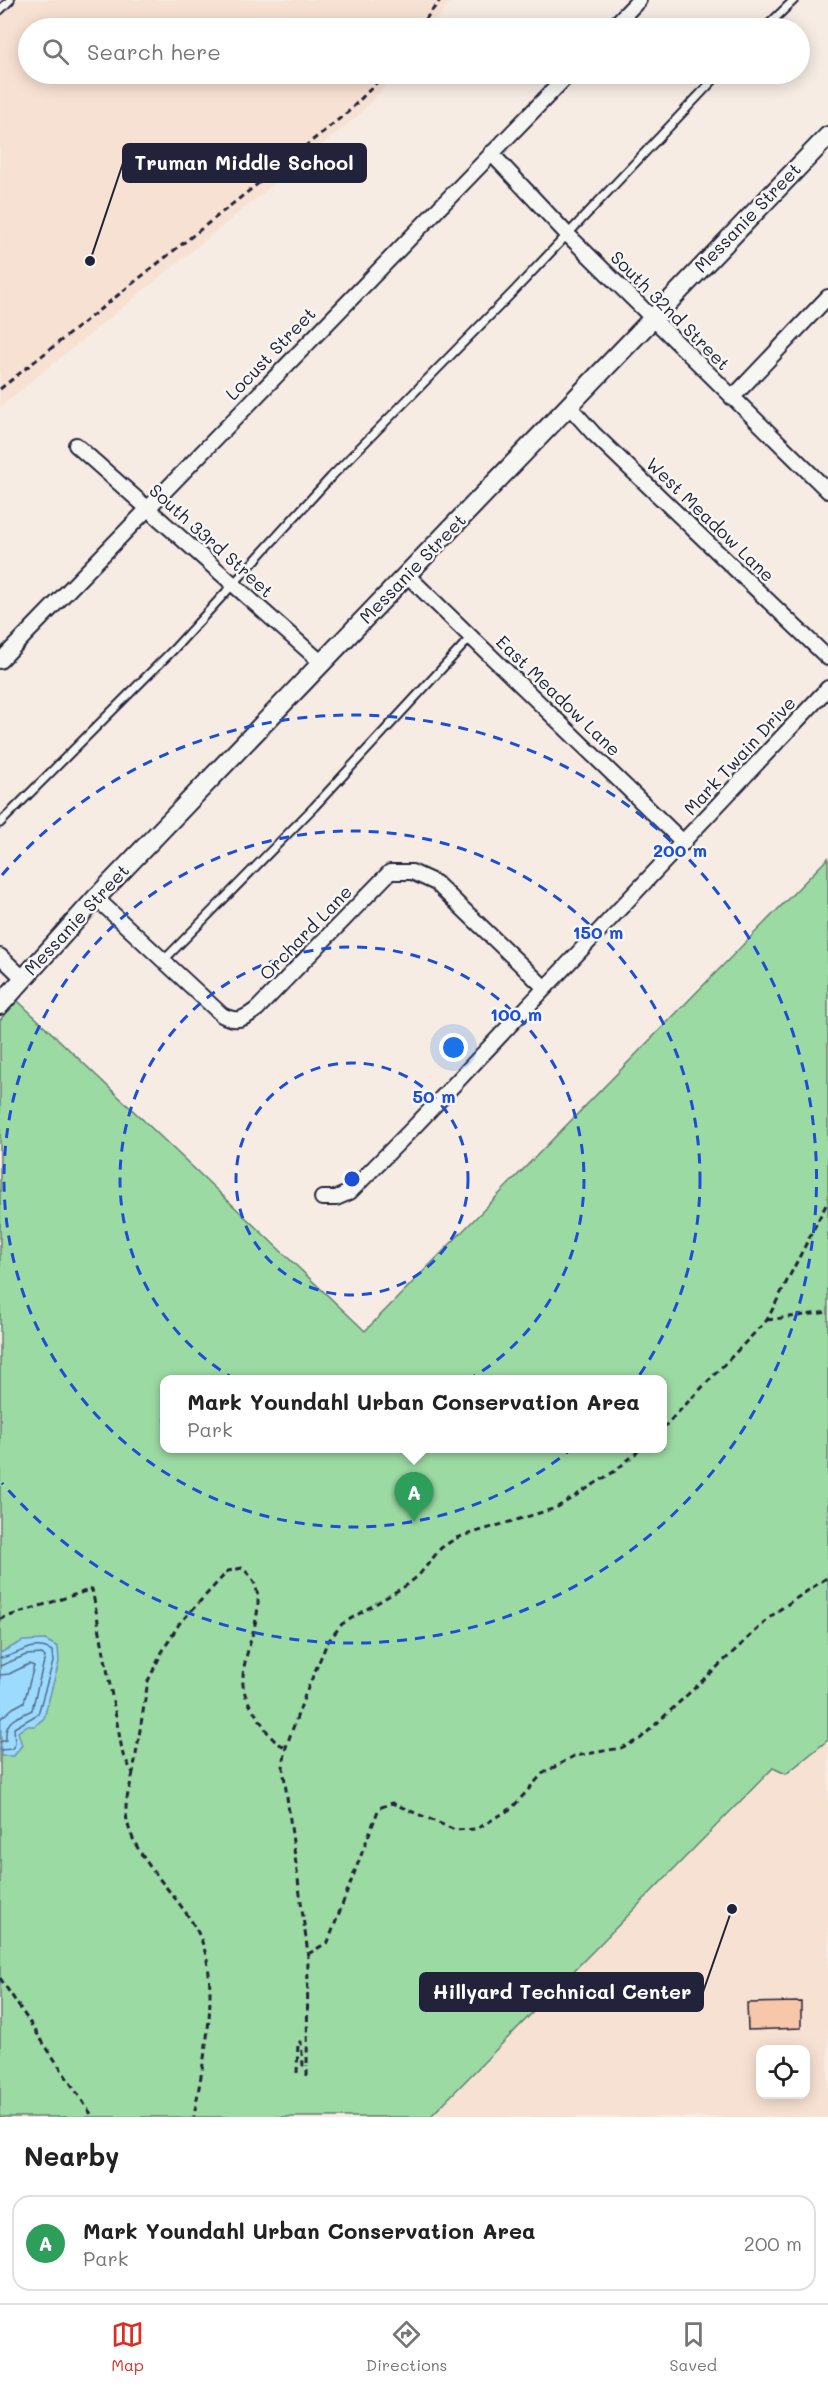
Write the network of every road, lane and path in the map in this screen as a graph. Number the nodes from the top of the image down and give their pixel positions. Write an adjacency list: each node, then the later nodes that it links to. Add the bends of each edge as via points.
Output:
1 (10, 0): 5 (lane)
2 (440, 0): 6 (path)
3 (639, 0): 7 (street)
4 (794, 0): 8 (lane)
5 (0, 10)
6 (426, 18)
7 (622, 18)
8 (775, 18)
9 (375, 84): 17 (path, via 348,112)
10 (559, 84): 13 (street, Locust Street)
11 (709, 84): 14 (lane)
12 (828, 136): 16 (street, Messanie Street)
13 (491, 153): 14 (street, South 32nd Street); 22 (street, Locust Street)
14 (566, 233): 16 (street, South 32nd Street); 24 (lane, via 331,477)
15 (828, 297): 18 (street)
16 (651, 318): 18 (street, South 32nd Street); 19 (street, Messanie Street)
17 (0, 389)
18 (732, 398): 21 (street, South 32nd Street)
19 (568, 405): 23 (street, Messanie Street); 26 (street, West Meadow Lane)
20 (76, 445): 22 (street, South 33rd Street)
21 (828, 491)
22 (148, 508): 24 (street, South 33rd Street); 27 (street, Locust Street)
23 (407, 575): 25 (street, East Meadow Lane); 28 (street, Messanie Street)
24 (233, 586): 28 (street, South 33rd Street); 30 (lane)
25 (471, 637): 31 (street, East Meadow Lane); 34 (lane, via 314,807)
26 (828, 658)
27 (0, 661)
28 (322, 663): 32 (street, Messanie Street)
29 (828, 688): 31 (street, Mark Twain Drive)
30 (0, 823)
31 (684, 843): 36 (street, Mark Twain Drive)
32 (96, 898): 34 (street, Orchard Lane); 35 (street, Messanie Street)
33 (0, 956): 35 (street)
34 (164, 960): 36 (street, Orchard Lane, via 222,1015 234,1021 244,1019 390,873 412,872 436,884)
35 (23, 978): 37 (street, Messanie Street)
36 (544, 987): 38 (street, Mark Twain Drive, via 350,1192)
37 (0, 1005)
38 (322, 1198)
39 (828, 1201): 41 (path)
40 (828, 1312): 41 (path)
41 (767, 1320): 42 (path)
42 (667, 1424)
43 (637, 1453): 46 (path, via 556,1508 456,1538 441,1548 407,1585 342,1624 327,1643)
44 (828, 1577): 48 (path, via 769,1619 640,1738 621,1748 574,1756 550,1769 512,1808 477,1829 455,1830 392,1803 379,1808 328,1942)
45 (0, 1620): 47 (path, via 92,1589 123,1755)
46 (286, 1747): 47 (path, via 277,1744 246,1701 243,1683 260,1592 253,1576 243,1568 228,1571 179,1624 162,1652 148,1681); 48 (path, via 283,1767)
47 (133, 1773): 54 (path, via 126,1806 128,1827 200,1937 208,1965 209,2010)
48 (308, 1954): 50 (path)
49 (0, 1978): 53 (path)
50 (307, 2065): 51 (path, via 303,2065 298,2042); 52 (path)
51 (297, 2073)
52 (307, 2076)
53 (93, 2117)
54 (194, 2117)

